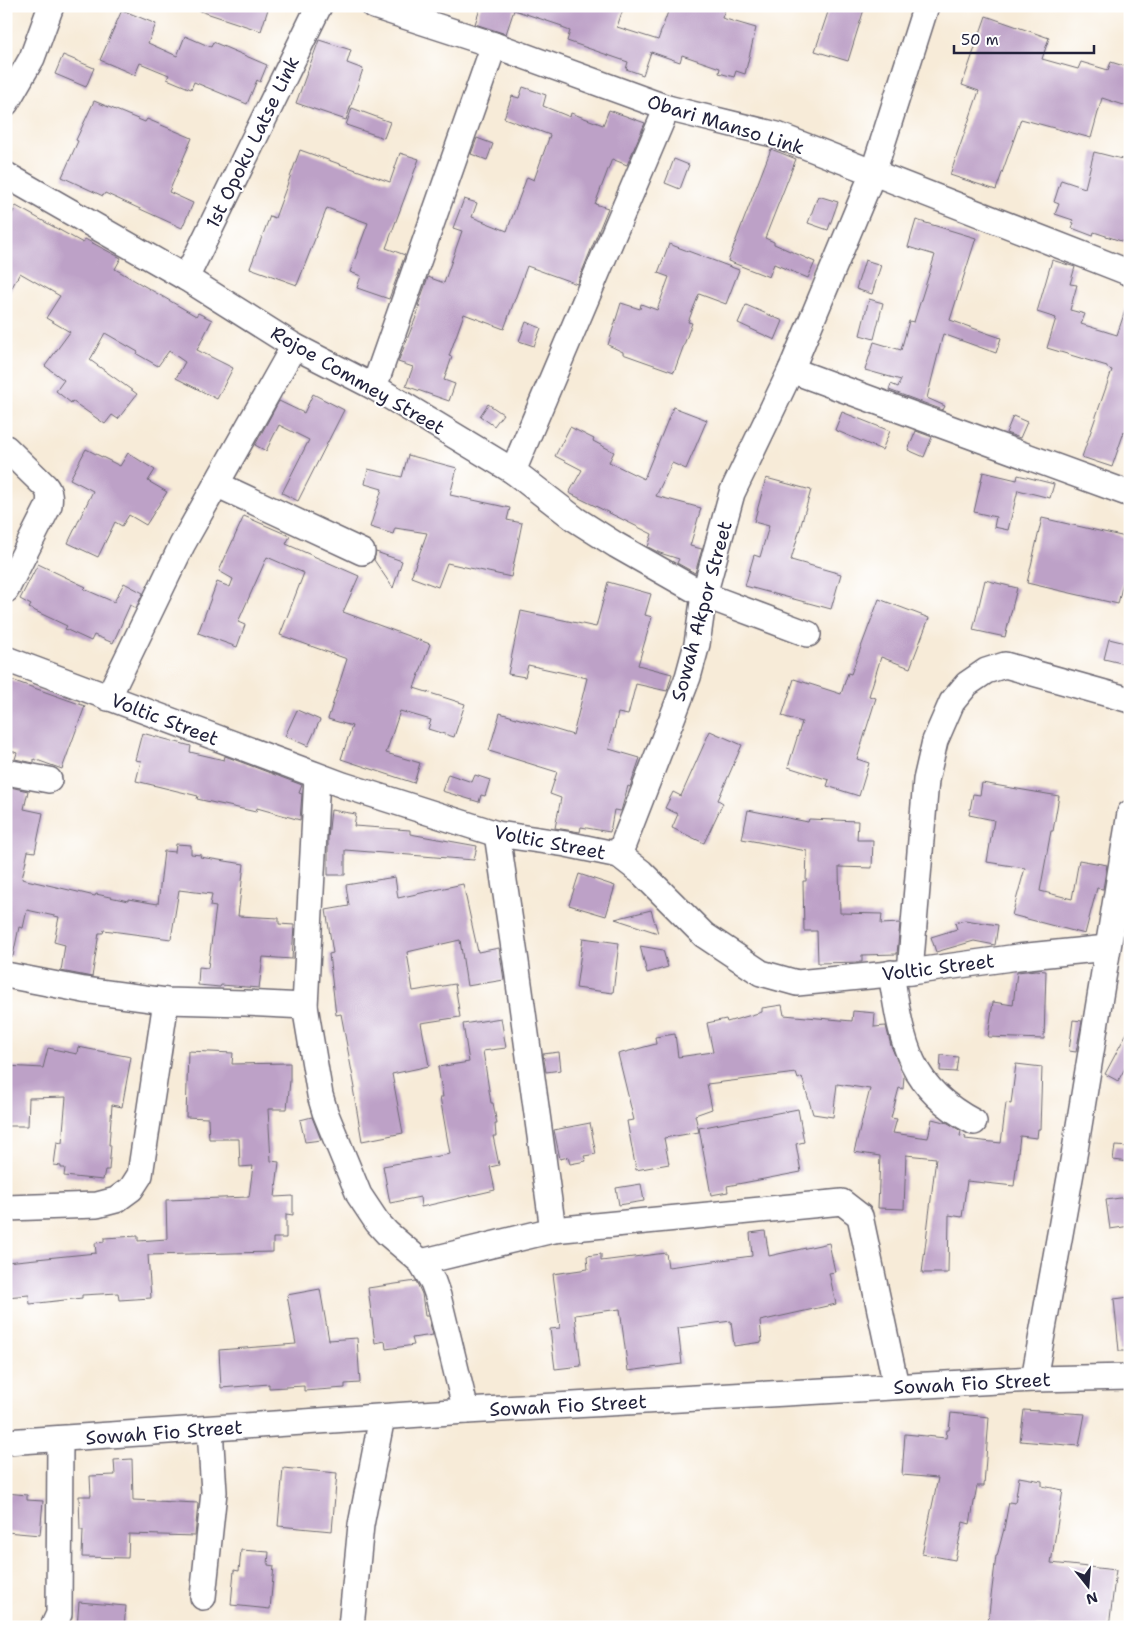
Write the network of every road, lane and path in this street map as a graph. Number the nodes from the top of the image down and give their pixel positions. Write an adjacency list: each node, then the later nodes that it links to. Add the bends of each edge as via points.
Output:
1 (51, 6): 6 (street, via 32,58)
2 (319, 6): 11 (street, 1st Opoku Latse Link)
3 (374, 6): 5 (street, Obari Manso Link)
4 (926, 6): 8 (street, Sowah Akpor Street)
5 (494, 45): 7 (street, Obari Manso Link); 14 (street)
6 (6, 103)
7 (667, 108): 8 (street, Obari Manso Link, via 777,135); 16 (street)
8 (873, 173): 10 (street, Obari Manso Link); 13 (street, Sowah Akpor Street)
9 (6, 175): 11 (street, Rojoe Commey Street)
10 (1130, 273)
11 (186, 278): 12 (street, Rojoe Commey Street)
12 (294, 346): 14 (street, Rojoe Commey Street); 17 (street)
13 (790, 370): 18 (street); 21 (street, Sowah Akpor Street, via 732,493)
14 (374, 387): 16 (street, Rojoe Commey Street)
15 (6, 448): 20 (street, via 45,486 50,497 49,505)
16 (513, 471): 21 (street, Rojoe Commey Street, via 574,519)
17 (216, 484): 19 (street); 24 (street, via 182,545)
18 (1130, 494)
19 (362, 552)
20 (6, 590)
21 (704, 595): 22 (street, Rojoe Commey Street); 31 (street, Sowah Akpor Street, via 688,677)
22 (808, 634)
23 (6, 659): 24 (street, Voltic Street)
24 (108, 698): 27 (street, Voltic Street)
25 (1130, 700): 33 (street, via 1005,665 986,671 967,684 952,702 936,741 926,780)
26 (6, 772): 28 (street)
27 (317, 777): 30 (street, Voltic Street); 36 (street)
28 (48, 780)
29 (1130, 813): 32 (street)
30 (497, 834): 31 (street, Voltic Street); 39 (street)
31 (619, 856): 33 (street, Voltic Street, via 641,872 704,935 761,973 797,983)
32 (1107, 948): 33 (street, Voltic Street); 42 (street)
33 (900, 973): 37 (street, via 900,1029 914,1066 928,1087 955,1112)
34 (6, 975): 35 (street)
35 (166, 1001): 36 (street); 38 (street, via 140,1175 131,1189 116,1200 97,1205)
36 (304, 1006): 40 (street, via 325,1112 360,1195 387,1233)
37 (974, 1122)
38 (6, 1208)
39 (552, 1230): 40 (street); 43 (street, via 842,1202 860,1216)
40 (421, 1262): 44 (street, via 438,1296)
41 (1130, 1377): 42 (street, Sowah Fio Street)
42 (1034, 1379): 43 (street, Sowah Fio Street)
43 (896, 1386): 44 (street, Sowah Fio Street)
44 (466, 1411): 45 (street, Sowah Fio Street)
45 (382, 1417): 46 (street, Sowah Fio Street); 51 (street, via 361,1525)
46 (210, 1429): 47 (street, Sowah Fio Street); 49 (street, via 214,1492)
47 (60, 1439): 48 (street, Sowah Fio Street); 50 (street, via 59,1614)
48 (6, 1442)
49 (203, 1597)
50 (53, 1627)
51 (351, 1627)

